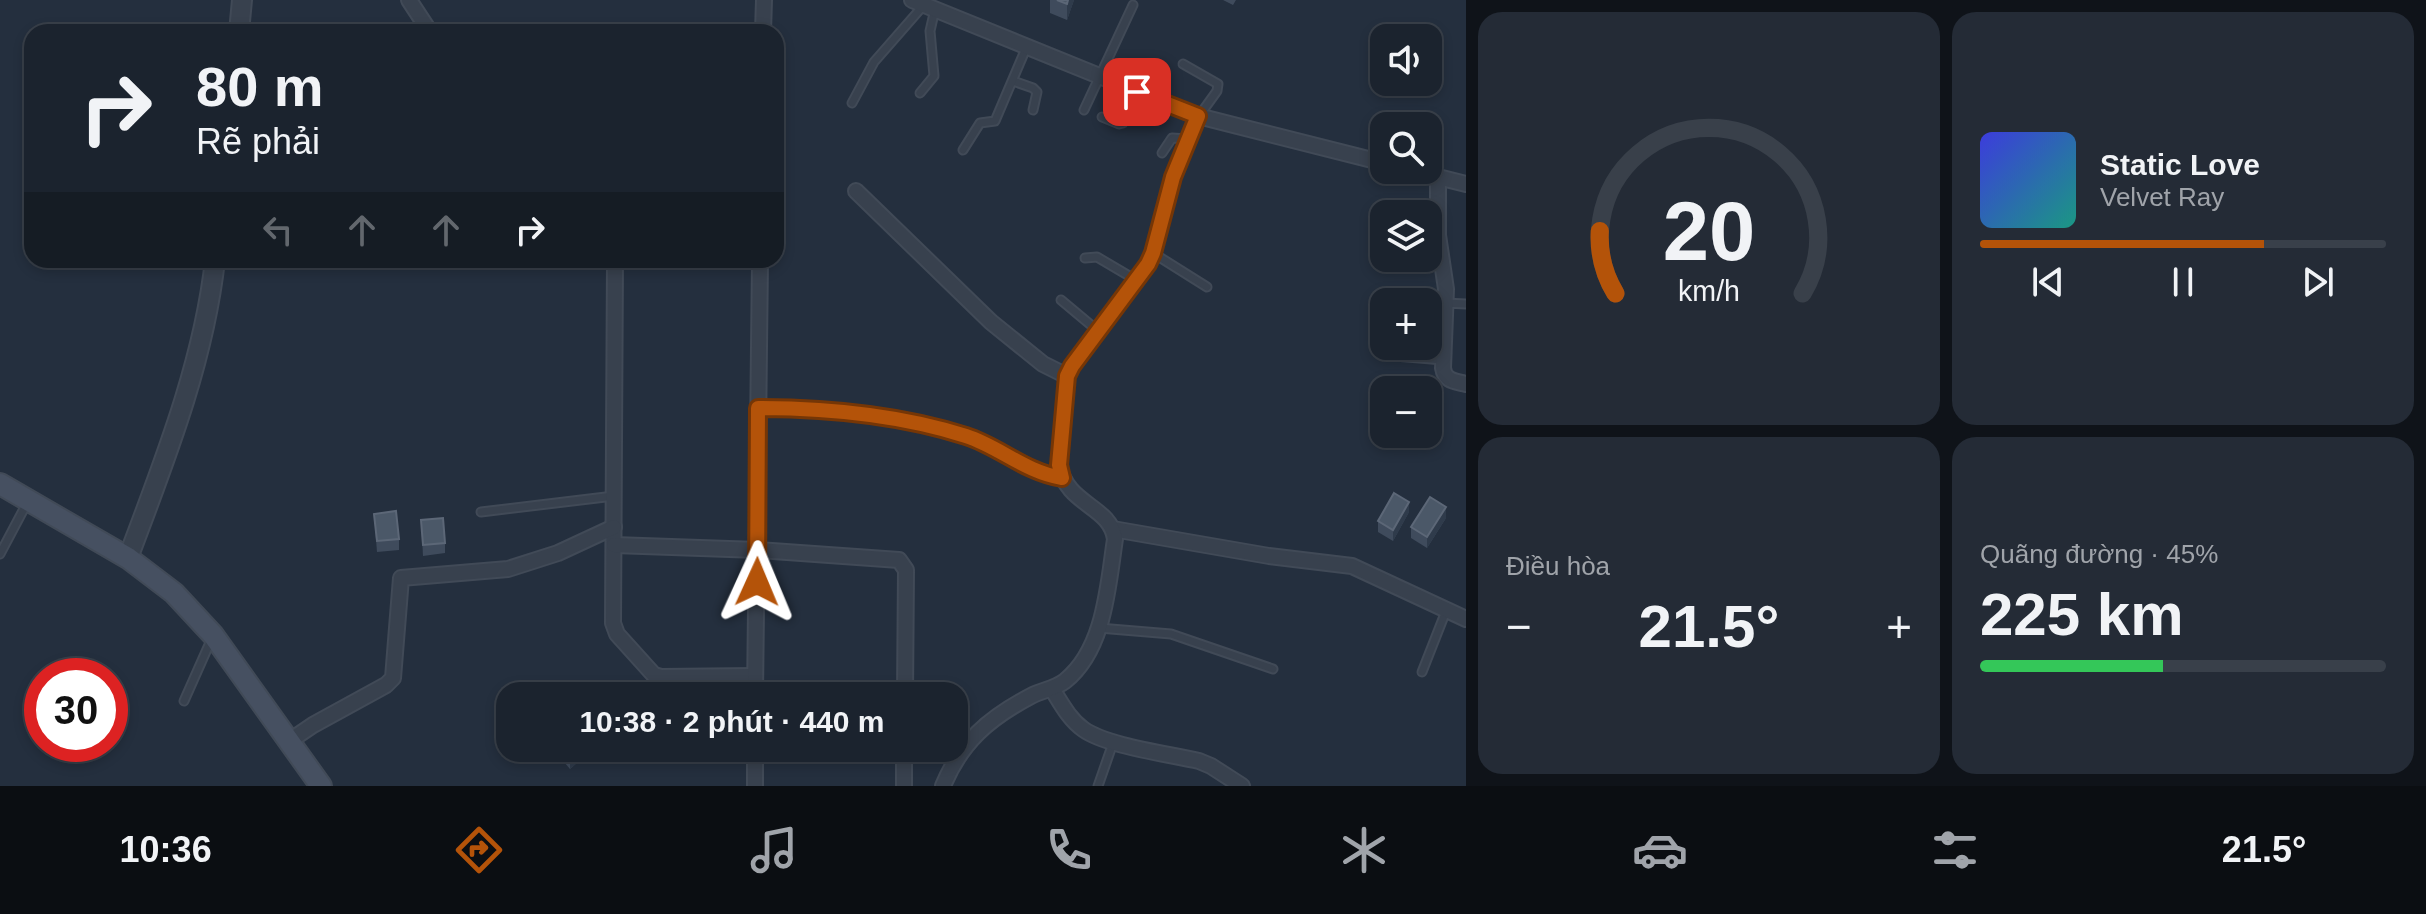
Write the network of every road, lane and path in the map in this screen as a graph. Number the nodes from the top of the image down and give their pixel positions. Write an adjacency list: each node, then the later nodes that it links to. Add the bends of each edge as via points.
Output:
1 (242, 0): 6 (street)
2 (409, 0): 7 (street)
3 (764, 0): 8 (street)
4 (924, 4): 9 (street); 14 (lane, via 934,76); 15 (lane, via 874,62)
5 (1133, 5): 11 (lane)
6 (240, 24)
7 (425, 24)
8 (763, 24)
9 (1027, 46): 11 (street); 12 (lane)
10 (1183, 64): 18 (lane, via 1218,84)
11 (1100, 76): 13 (street); 17 (lane)
12 (1013, 81): 16 (lane, via 1037,92); 21 (lane, via 995,121 980,123)
13 (1137, 92): 18 (street); 19 (lane, via 1123,123)
14 (920, 93)
15 (852, 103)
16 (1033, 110)
17 (1084, 110)
18 (1198, 116): 20 (street); 23 (street)
19 (1102, 117)
20 (1188, 139): 22 (lane, via 1172,138); 28 (street)
21 (963, 150)
22 (1162, 153)
23 (1370, 159)
24 (1442, 178): 26 (street)
25 (1438, 184): 36 (street)
26 (1466, 184)
27 (856, 191): 40 (street, via 991,322 1043,364)
28 (1153, 253): 33 (street); 34 (lane)
29 (1085, 258): 33 (lane, via 1097,257)
30 (214, 268): 53 (street, via 206,322)
31 (615, 268): 45 (street)
32 (760, 268): 42 (street)
33 (1136, 280): 38 (street)
34 (1207, 287)
35 (1061, 300): 38 (lane)
36 (1445, 303): 37 (lane); 39 (street)
37 (1466, 304)
38 (1098, 331): 40 (street)
39 (1443, 360): 41 (street, via 1444,375)
40 (1067, 376): 43 (street)
41 (1466, 384)
42 (758, 408): 43 (street, via 828,409 933,428 988,444 1025,468); 51 (street)
43 (1062, 478): 49 (street)
44 (0, 484): 46 (main road)
45 (614, 496): 47 (lane); 48 (street)
46 (28, 501): 52 (lane); 53 (main road)
47 (481, 512)
48 (614, 527): 50 (street); 66 (street, via 508,569 401,578 393,678)
49 (1113, 529): 54 (street, via 1352,566); 56 (street)
50 (614, 545): 51 (street); 60 (street, via 613,623 648,671 661,677)
51 (758, 550): 60 (street); 62 (street, via 902,562)
52 (0, 554)
53 (128, 558): 57 (main road, via 174,593)
54 (1446, 611): 55 (street); 59 (lane)
55 (1466, 619)
56 (1099, 628): 58 (lane, via 1171,634); 63 (street, via 1076,670)
57 (213, 635): 64 (lane); 66 (main road)
58 (1273, 669)
59 (1422, 672)
60 (755, 676): 61 (street)
61 (755, 682)
62 (905, 682)
63 (1052, 689): 65 (street, via 1081,728); 72 (street, via 1034,694 976,733)
64 (184, 701)
65 (1114, 741): 73 (lane); 74 (street, via 1199,761)
66 (288, 742): 69 (main road)
67 (755, 762): 70 (street)
68 (904, 762): 71 (street)
69 (314, 784)
70 (755, 786)
71 (904, 786)
72 (943, 786)
73 (1098, 786)
74 (1242, 786)

